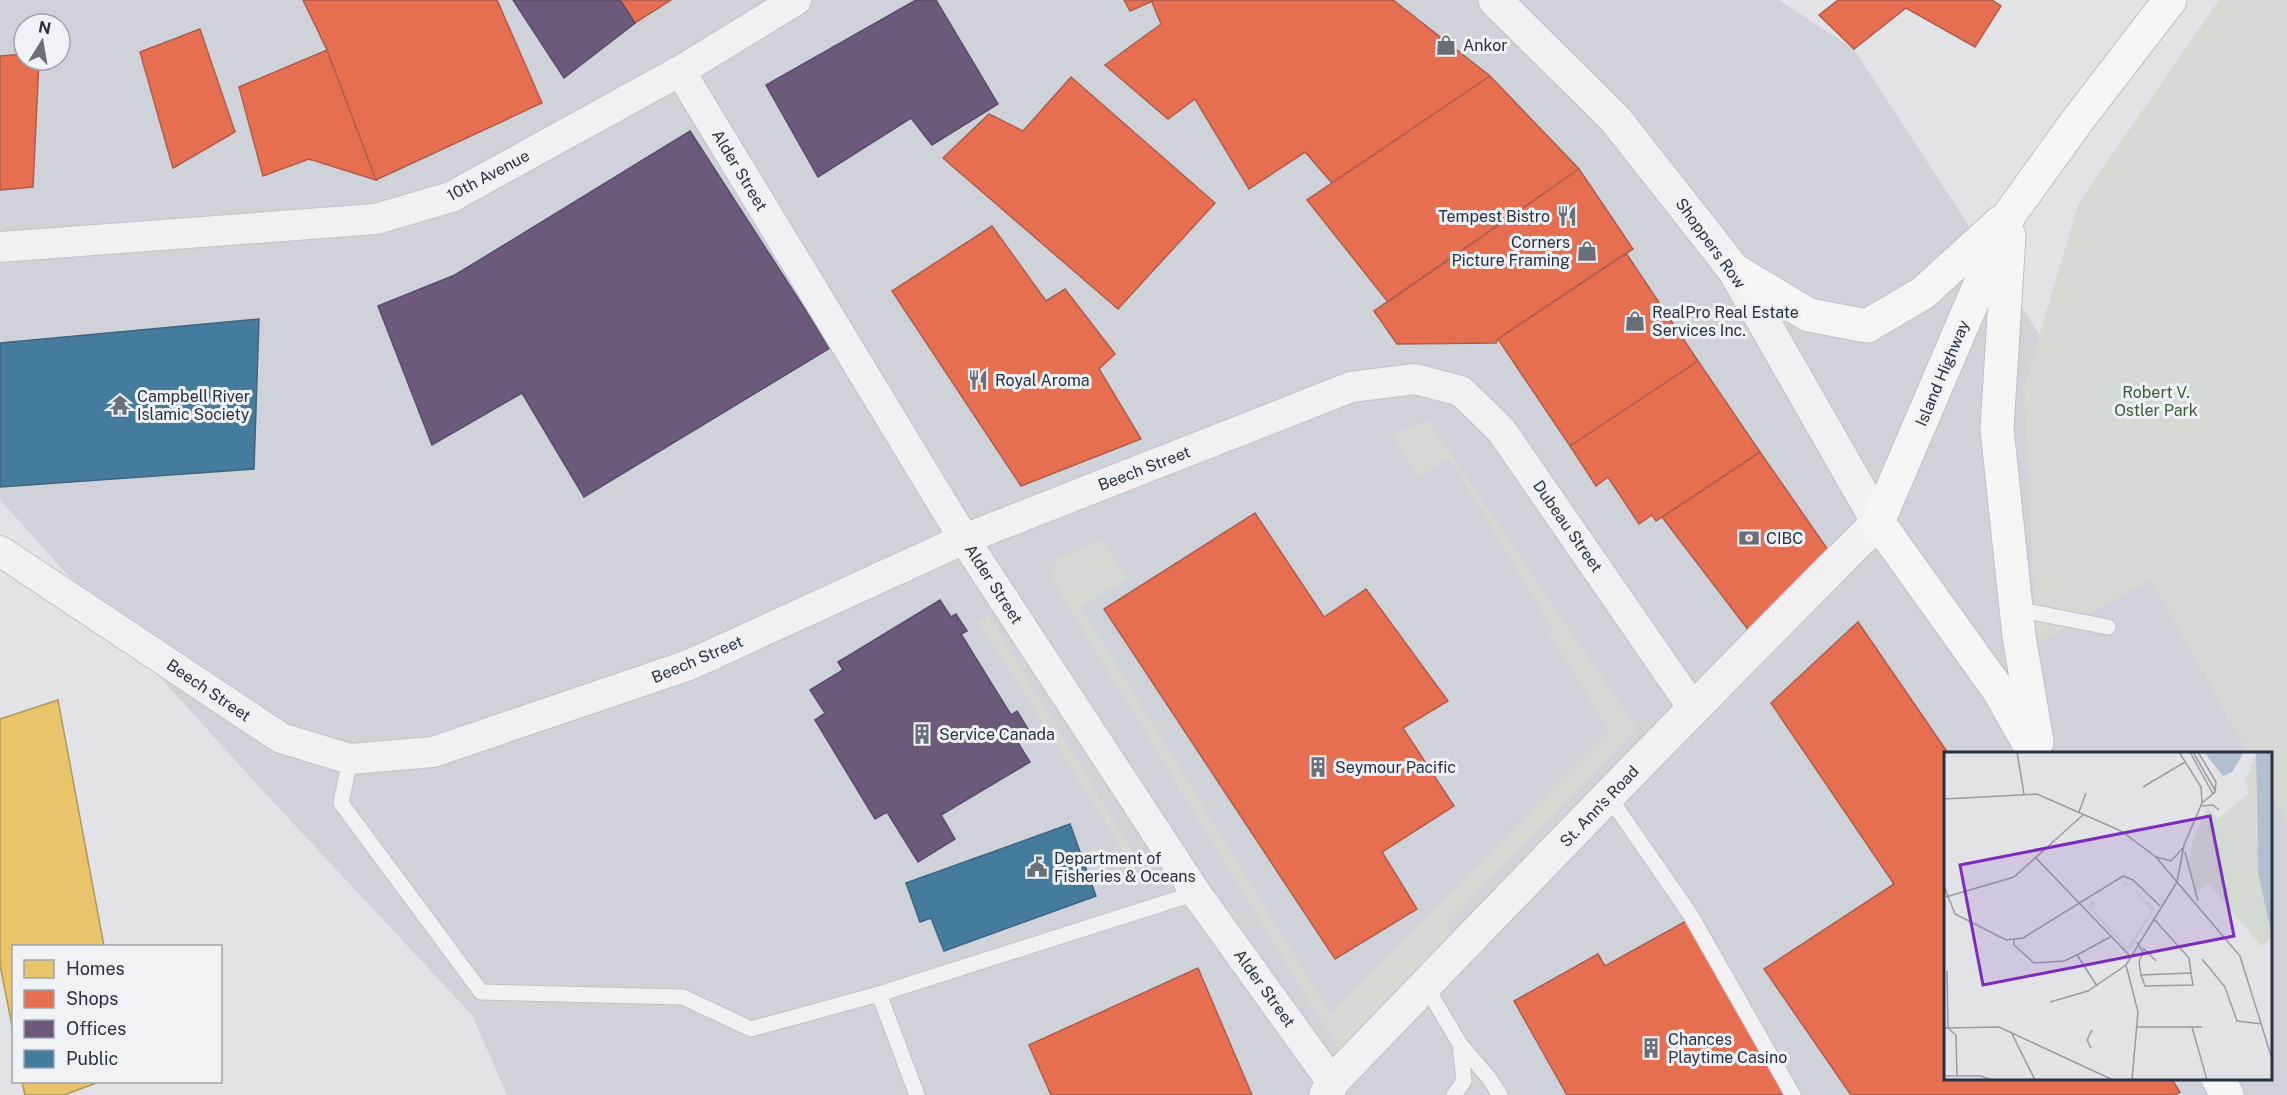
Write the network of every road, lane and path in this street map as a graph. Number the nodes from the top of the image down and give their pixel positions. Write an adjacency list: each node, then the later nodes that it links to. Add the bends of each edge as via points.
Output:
1 (796, 0): 4 (street, 10th Avenue)
2 (1495, 0): 7 (street, Shoppers Row, via 1616,120)
3 (2170, 0): 5 (main road, Island Highway)
4 (680, 71): 6 (street, 10th Avenue, via 451,196 376,219); 10 (street, Alder Street)
5 (2010, 214): 7 (main road, via 1923,293 1867,326 1809,315); 9 (main road, Island Highway); 12 (main road, via 1997,429)
6 (0, 247)
7 (1734, 270): 9 (street, Shoppers Row)
8 (1415, 379): 10 (street, Beech Street, via 1351,387); 14 (street, Dubeau Street, via 1461,392 1502,430)
9 (1878, 522): 14 (street, St. Ann's Road); 15 (main road, via 1999,691)
10 (964, 538): 17 (street, Beech Street, via 688,665 433,752); 19 (street, Alder Street)
11 (0, 551): 17 (street, Beech Street, via 281,738)
12 (2016, 609): 13 (lane); 16 (main road)
13 (2108, 627)
14 (1693, 708): 18 (street, St. Ann's Road)
15 (2035, 752)
16 (2036, 752)
17 (350, 759): 21 (lane, via 341,804 481,992 683,997 751,1029)
18 (1609, 797): 20 (street, St. Ann's Road); 28 (lane, via 1690,914)
19 (1196, 893): 21 (lane); 24 (street, Alder Street)
20 (1425, 985): 22 (lane); 24 (street, St. Ann's Road)
21 (879, 994): 25 (lane)
22 (1460, 1044): 26 (lane, via 1464,1081); 27 (lane)
23 (2219, 1080): 29 (main road)
24 (1329, 1088)
25 (917, 1095)
26 (1454, 1095)
27 (1500, 1095)
28 (1793, 1095)
29 (2227, 1095)

